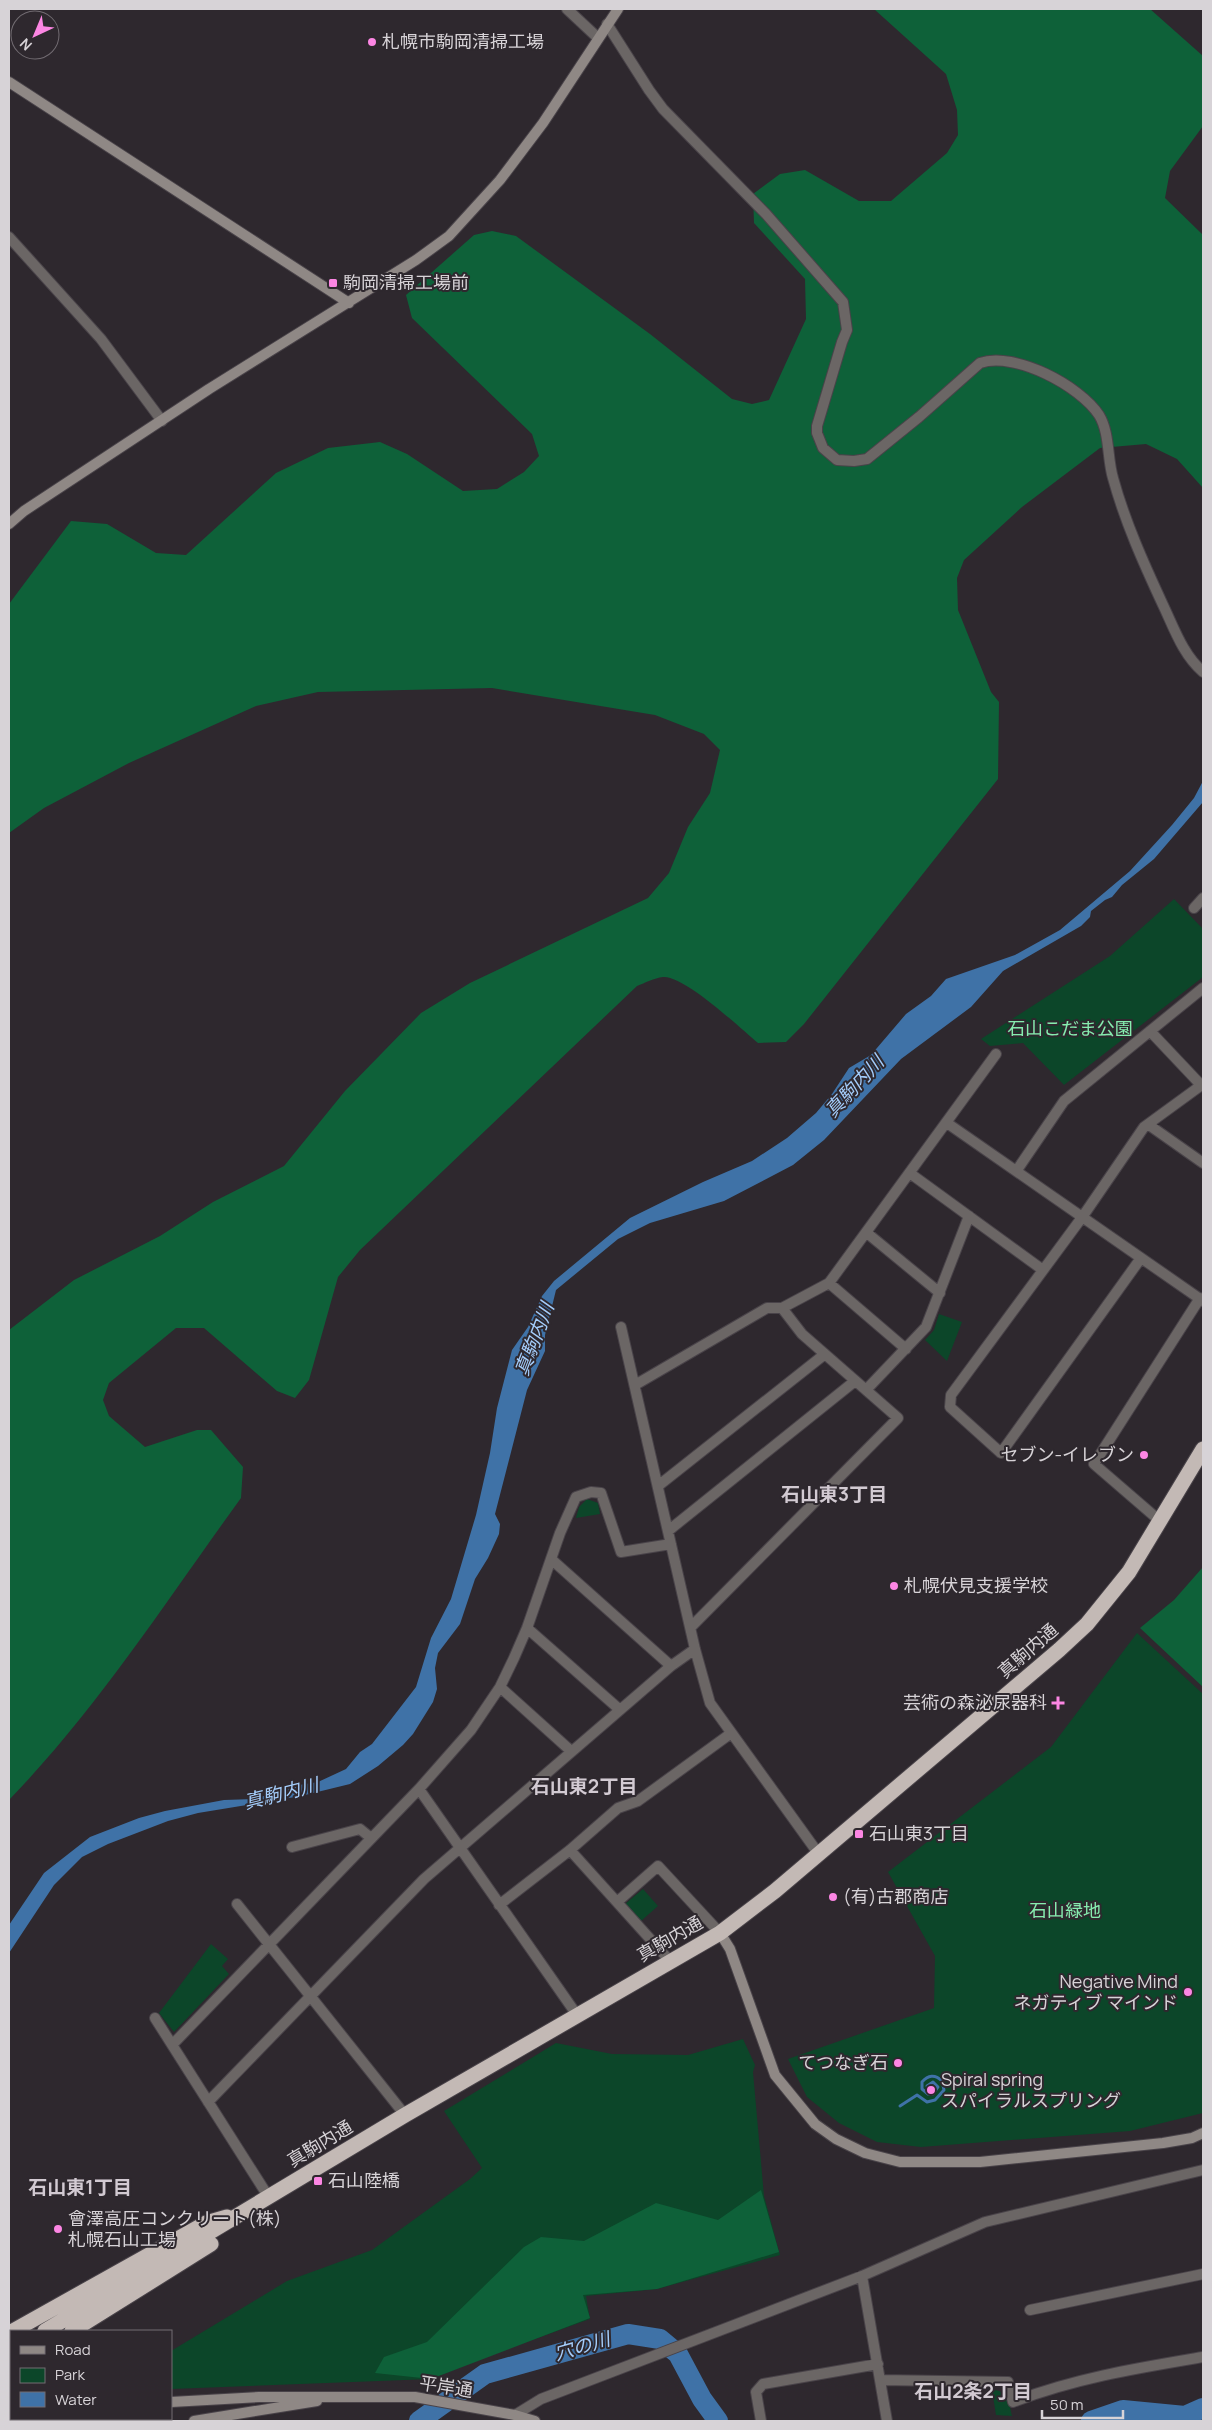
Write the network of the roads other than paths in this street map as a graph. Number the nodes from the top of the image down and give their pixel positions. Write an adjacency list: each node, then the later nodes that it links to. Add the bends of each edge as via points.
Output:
1 (567, 9): 4 (street)
2 (618, 9): 3 (street)
3 (607, 24): 4 (street); 10 (street, via 663,109 766,214 843,302 847,330 817,426 819,441 829,455 844,461 867,459 980,363 993,359 1030,366 1060,382 1090,404 1100,417 1120,503 1143,563 1180,641 1193,663)
4 (598, 38): 7 (street, via 543,123 475,209 442,240)
5 (9, 82): 7 (street)
6 (9, 237): 8 (street, via 101,339)
7 (349, 303): 8 (street)
8 (162, 421): 9 (street)
9 (9, 524)
10 (1203, 672)
11 (1203, 898): 12 (street)
12 (1194, 908)
13 (1203, 988): 14 (street)
14 (1150, 1031): 16 (street); 20 (street, via 1064,1101)
15 (996, 1054): 17 (street)
16 (1202, 1085): 18 (street)
17 (947, 1122): 20 (street); 21 (street)
18 (1149, 1125): 19 (street); 23 (street, via 1144,1127)
19 (1203, 1163)
20 (1017, 1170): 23 (street)
21 (910, 1174): 22 (street); 24 (street)
22 (969, 1216): 26 (street); 28 (street)
23 (1083, 1216): 25 (street); 26 (street)
24 (867, 1233): 27 (street); 28 (street)
25 (1141, 1258): 26 (street, via 1001,1453 950,1407 951,1396); 29 (street)
26 (1043, 1270)
27 (829, 1283): 30 (street); 32 (street)
28 (940, 1293): 32 (street, via 926,1327)
29 (1202, 1299): 39 (street, via 1094,1464)
30 (782, 1308): 33 (street, via 802,1334); 35 (street, via 767,1308)
31 (621, 1327): 35 (street)
32 (906, 1349): 36 (street)
33 (825, 1354): 34 (street); 38 (street)
34 (855, 1381): 36 (street); 40 (street)
35 (635, 1385): 38 (street)
36 (866, 1390): 43 (street, via 898,1418)
37 (1203, 1449): 39 (highway, 真駒内通)
38 (658, 1486): 40 (street)
39 (1160, 1521): 56 (highway, 真駒内通, via 1129,1572 1080,1630)
40 (668, 1531): 41 (street)
41 (670, 1544): 42 (street, via 621,1552 601,1493 590,1492 576,1497); 43 (street)
42 (551, 1559): 44 (street); 46 (street)
43 (691, 1627): 45 (street)
44 (527, 1628): 47 (street); 48 (street)
45 (695, 1649): 46 (street); 49 (street, via 710,1703)
46 (671, 1666): 48 (street)
47 (500, 1687): 50 (street); 51 (street, via 472,1730)
48 (619, 1710): 50 (street)
49 (730, 1734): 55 (street, via 638,1802 618,1808); 56 (street)
50 (571, 1751): 54 (street)
51 (419, 1789): 52 (street); 54 (street)
52 (370, 1838): 53 (street, via 360,1829); 61 (street)
53 (292, 1847)
54 (460, 1848): 59 (street); 63 (street, via 424,1879)
55 (570, 1850): 57 (street); 59 (street)
56 (818, 1853): 60 (highway, 真駒内通, via 775,1891)
57 (617, 1902): 60 (street, via 658,1866); 62 (street)
58 (237, 1904): 61 (street)
59 (499, 1905): 64 (street)
60 (720, 1932): 62 (highway, 真駒内通); 69 (street, via 730,1949 776,2075 815,2124 865,2153 900,2162 980,2162 1163,2144)
61 (269, 1944): 63 (street); 66 (street)
62 (670, 1961): 64 (highway, 真駒内通)
63 (310, 1996): 67 (street); 68 (street)
64 (577, 2015): 68 (highway, 真駒内通)
65 (155, 2018): 66 (street)
66 (172, 2045): 67 (street)
67 (208, 2102): 71 (street)
68 (405, 2115): 71 (highway, 真駒内通)
69 (1203, 2133)
70 (1203, 2170): 74 (street, via 986,2222)
71 (268, 2196): 72 (highway, 真駒内通)
72 (243, 2214): 76 (highway, via 206,2223); 77 (highway, 真駒内通); 78 (highway, via 215,2242)
73 (1203, 2274): 75 (street)
74 (862, 2276): 80 (street); 84 (street, via 541,2399)
75 (1030, 2310)
76 (15, 2330)
77 (47, 2330)
78 (74, 2330)
79 (1203, 2357): 81 (street, via 1110,2373 1013,2402 1008,2382)
80 (878, 2364): 81 (street); 87 (street, via 763,2384 756,2392)
81 (880, 2380): 88 (street)
82 (350, 2396): 83 (street, 平岸通, via 259,2396); 84 (street, 平岸通, via 415,2397); 85 (street, 平岸通)
83 (172, 2402)
84 (515, 2415): 86 (street, 平岸通)
85 (194, 2421)
86 (535, 2421)
87 (761, 2421)
88 (884, 2421)

